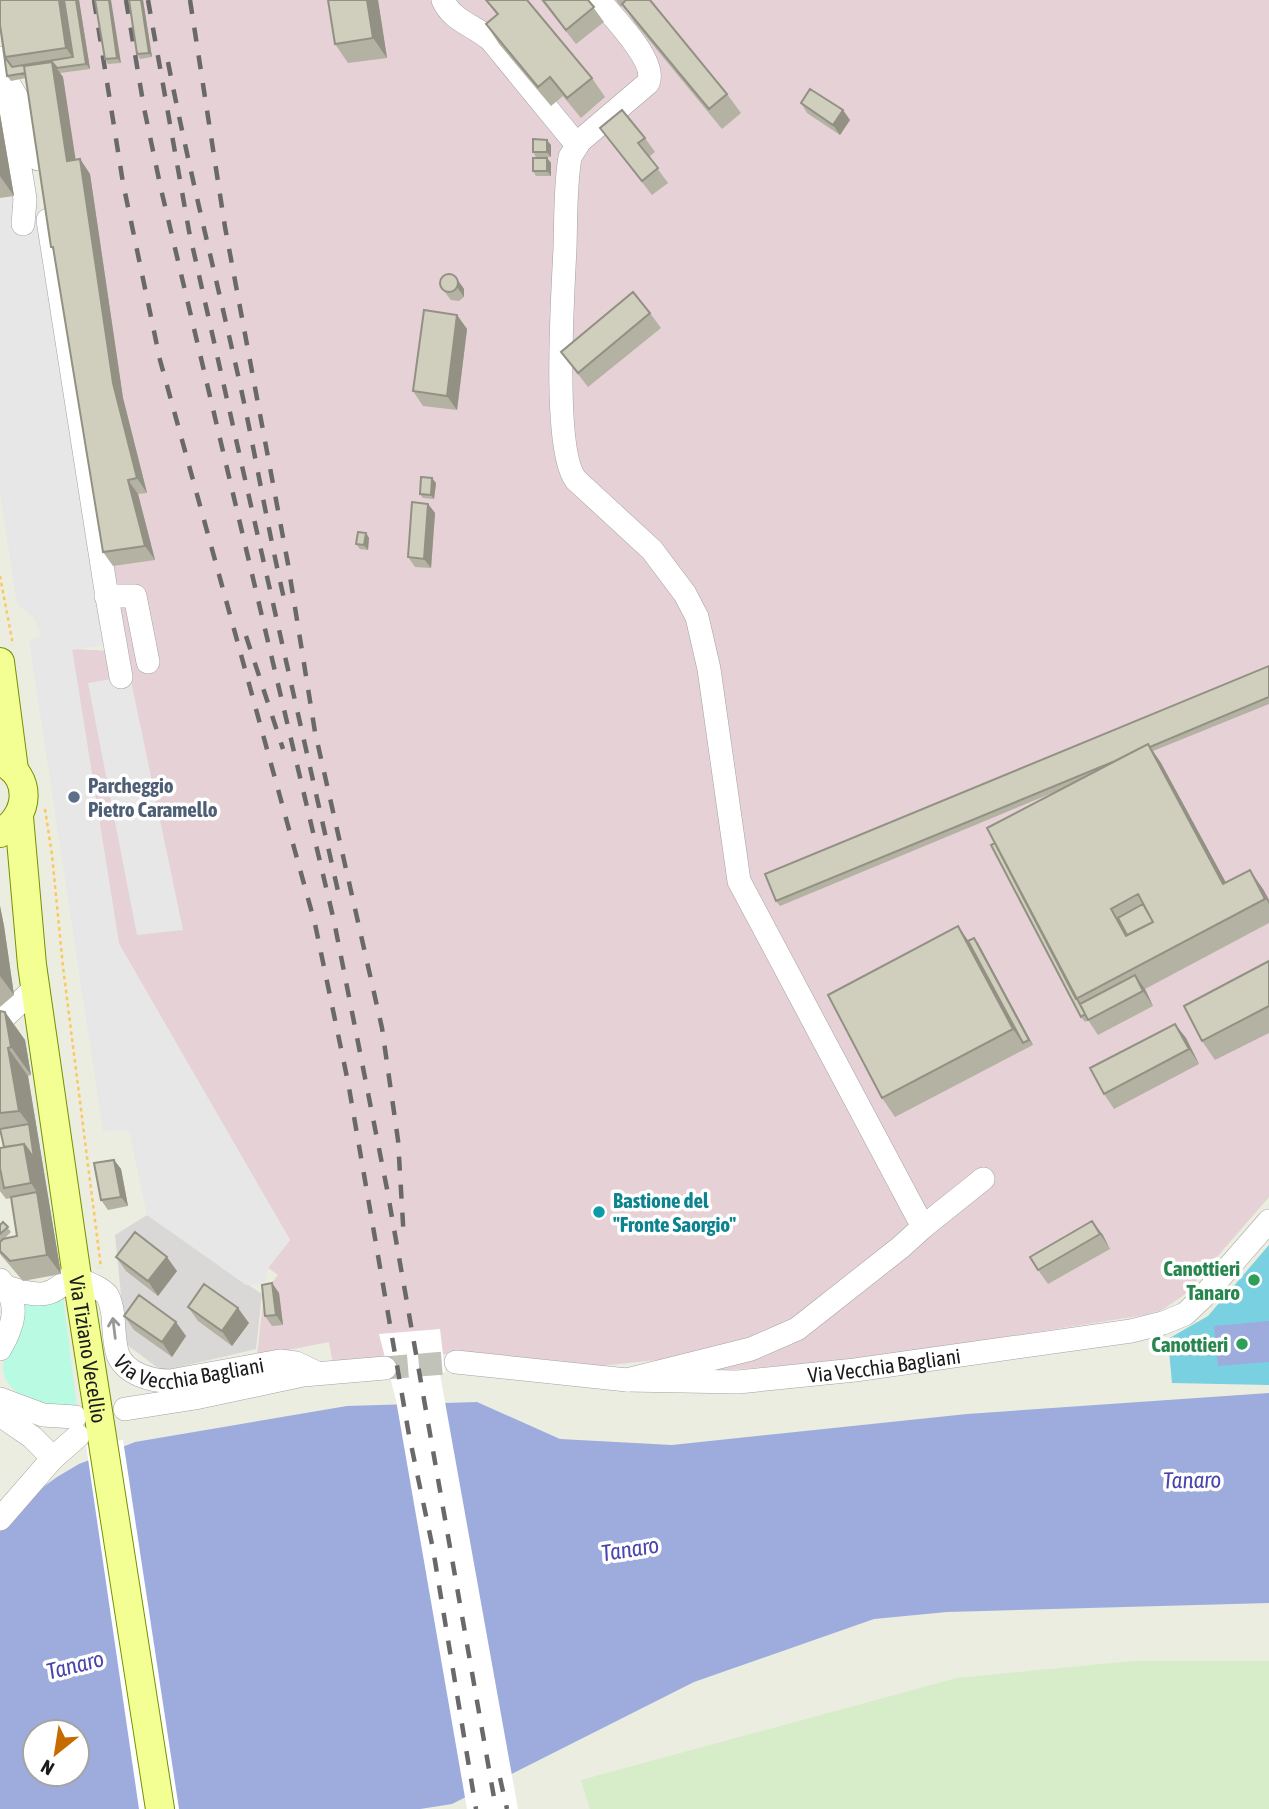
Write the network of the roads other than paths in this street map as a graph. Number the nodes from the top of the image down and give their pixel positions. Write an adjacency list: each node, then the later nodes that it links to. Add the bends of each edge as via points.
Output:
1 (443, 0): 4 (street, via 456,18 491,40)
2 (599, 0): 4 (street, via 635,44 651,78)
3 (2, 68): 5 (street, via 25,199); 7 (street, via 34,128 114,596)
4 (577, 145): 16 (street, via 568,166 562,315 566,460 571,474 668,569 697,617 709,669 739,881)
5 (23, 224)
6 (8, 659): 8 (main road)
7 (135, 667)
8 (7, 765): 9 (main road, via 23,787 24,798)
9 (9, 825): 11 (main road)
10 (0, 839): 11 (main road, via 12,848)
11 (24, 888): 12 (main road, Via Tiziano Vecellio)
12 (35, 988): 13 (street); 17 (main road, Via Tiziano Vecellio)
13 (0, 1021)
14 (983, 1179): 16 (street)
15 (1269, 1221): 23 (street, Via Vecchia Bagliani, via 1185,1314 1141,1329 738,1382)
16 (923, 1227): 23 (street, via 797,1329 751,1349)
17 (82, 1278): 18 (street, via 50,1294 30,1295); 22 (street, Via Vecchia Bagliani, one-way to 17, via 280,1361 170,1381 145,1377 117,1354 107,1295); 29 (main road, Via Tiziano Vecellio)
18 (3, 1284): 19 (street, via 14,1302 14,1320)
19 (0, 1349)
20 (456, 1362): 23 (street, Via Vecchia Bagliani)
21 (385, 1368): 22 (street, Via Vecchia Bagliani)
22 (317, 1373): 27 (street, Via Vecchia Bagliani)
23 (627, 1380)
24 (0, 1385): 26 (street)
25 (0, 1399): 26 (street)
26 (25, 1408): 29 (street, via 57,1417)
27 (125, 1409)
28 (0, 1415): 30 (street)
29 (85, 1432): 30 (street); 32 (main road, Via Tiziano Vecellio)
30 (53, 1458): 31 (street)
31 (0, 1519)
32 (160, 1809)

